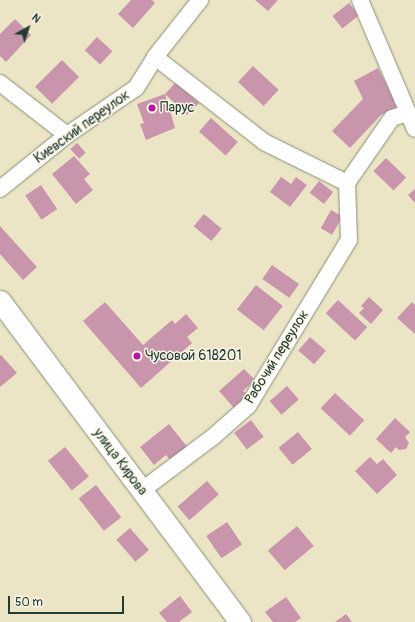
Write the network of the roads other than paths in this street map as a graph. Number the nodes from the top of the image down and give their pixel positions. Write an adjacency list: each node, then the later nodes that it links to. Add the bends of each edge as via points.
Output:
1 (200, 0): 3 (street, Киевский переулок)
2 (360, 0): 5 (street)
3 (155, 57): 7 (street, Киевский переулок, via 136,88); 8 (street, via 264,142)
4 (0, 83): 7 (street)
5 (407, 113): 6 (street); 8 (street, via 392,118)
6 (415, 129)
7 (67, 135): 9 (street, Киевский переулок)
8 (347, 183): 11 (street, Рабочий переулок, via 349,240 248,406 213,437)
9 (0, 189)
10 (0, 301): 11 (street, улица Кирова)
11 (141, 491): 12 (street, улица Кирова)
12 (240, 622)

